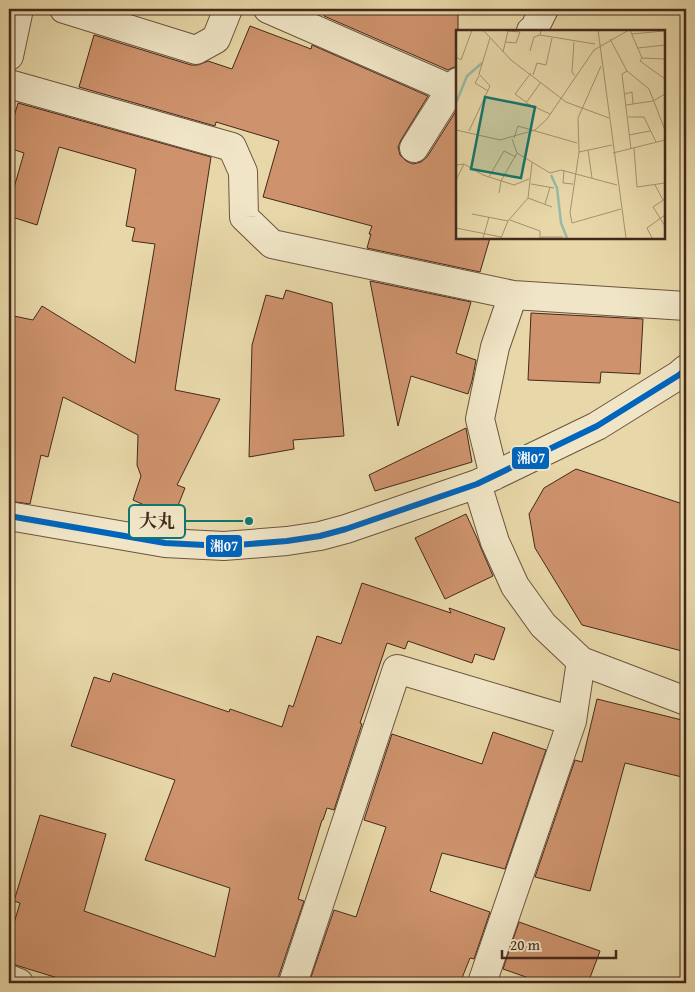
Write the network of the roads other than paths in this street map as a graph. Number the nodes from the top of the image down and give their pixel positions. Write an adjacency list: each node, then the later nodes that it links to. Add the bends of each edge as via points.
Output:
1 (19, 9): 7 (street)
2 (64, 9): 3 (street, via 196,50 216,38)
3 (228, 9)
4 (268, 9): 9 (street)
5 (544, 9): 6 (street)
6 (532, 30)
7 (9, 56)
8 (9, 84): 11 (street, via 232,147 243,172 244,217 272,244)
9 (454, 85): 10 (street)
10 (414, 148)
11 (514, 295): 12 (street); 14 (street, via 495,347 480,419)
12 (686, 306)
13 (686, 369): 14 (street, via 597,426)
14 (485, 480): 15 (street, via 320,536 224,546 166,543); 16 (street, via 495,542 515,586 542,625)
15 (9, 516)
16 (581, 661): 17 (street); 18 (street)
17 (686, 700)
18 (572, 721): 21 (street, via 397,669); 22 (street)
19 (9, 979): 20 (street)
20 (20, 983)
21 (293, 983)
22 (482, 983)

